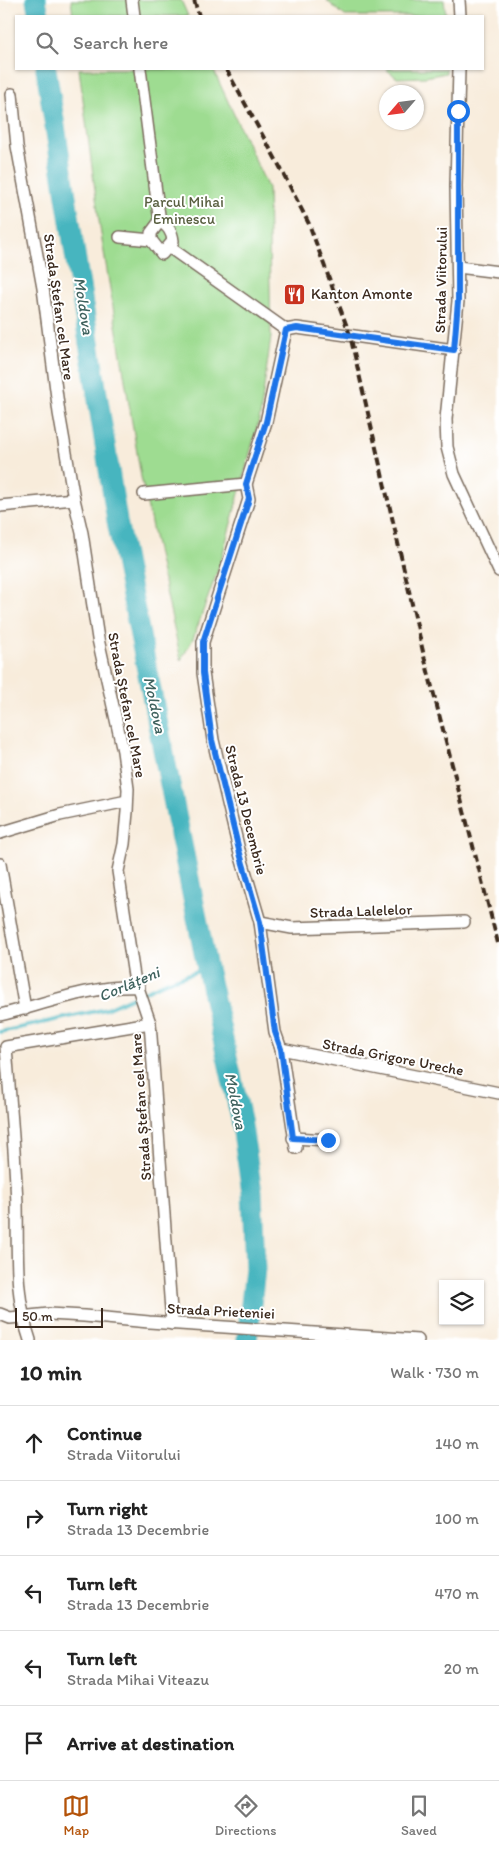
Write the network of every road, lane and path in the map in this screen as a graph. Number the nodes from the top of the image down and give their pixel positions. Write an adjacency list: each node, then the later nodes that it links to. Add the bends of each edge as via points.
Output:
1 (132, 0): 2 (street)
2 (134, 15)
3 (140, 70): 6 (street)
4 (459, 70): 10 (street, Strada Viitorului)
5 (12, 94): 16 (street, Strada Ștefan cel Mare, via 17,146 43,288)
6 (160, 221): 8 (street); 9 (street, via 172,234)
7 (120, 237): 8 (street)
8 (150, 240): 9 (street, via 162,254)
9 (169, 247): 12 (street)
10 (458, 267): 11 (street); 13 (street, Strada Viitorului)
11 (499, 272)
12 (286, 330): 13 (street, via 297,328); 14 (street, Strada 13 Decembrie, via 266,422)
13 (454, 350): 18 (street, Strada Viitorului, via 446,419 447,447 454,474)
14 (246, 484): 15 (street); 22 (street, Strada 13 Decembrie, via 249,499 203,642 203,673 212,740)
15 (144, 494)
16 (74, 499): 17 (street); 19 (street, Strada Ștefan cel Mare, via 98,639 123,751)
17 (0, 506)
18 (499, 571)
19 (127, 801): 20 (street, via 69,813); 24 (street, Strada Ștefan cel Mare, via 124,844 118,870)
20 (0, 833)
21 (0, 864): 25 (street)
22 (260, 922): 23 (street, Strada Lalelelor, via 292,928); 28 (street, Strada 13 Decembrie, via 275,1032)
23 (464, 922)
24 (139, 988): 25 (street, via 90,991); 27 (street, Strada Ștefan cel Mare)
25 (25, 1009): 26 (street)
26 (0, 1015)
27 (150, 1023): 32 (street, via 6,1047); 33 (street, Strada Ștefan cel Mare)
28 (281, 1049): 29 (street, Strada Grigore Ureche); 30 (street, Strada 13 Decembrie, via 295,1143)
29 (499, 1093)
30 (328, 1140)
31 (0, 1314): 32 (street, Strada Prieteniei, via 10,1318)
32 (22, 1317): 33 (street, Strada Prieteniei, via 49,1314); 34 (street)
33 (172, 1324): 35 (street, Strada Prieteniei)
34 (30, 1340)
35 (418, 1340)

